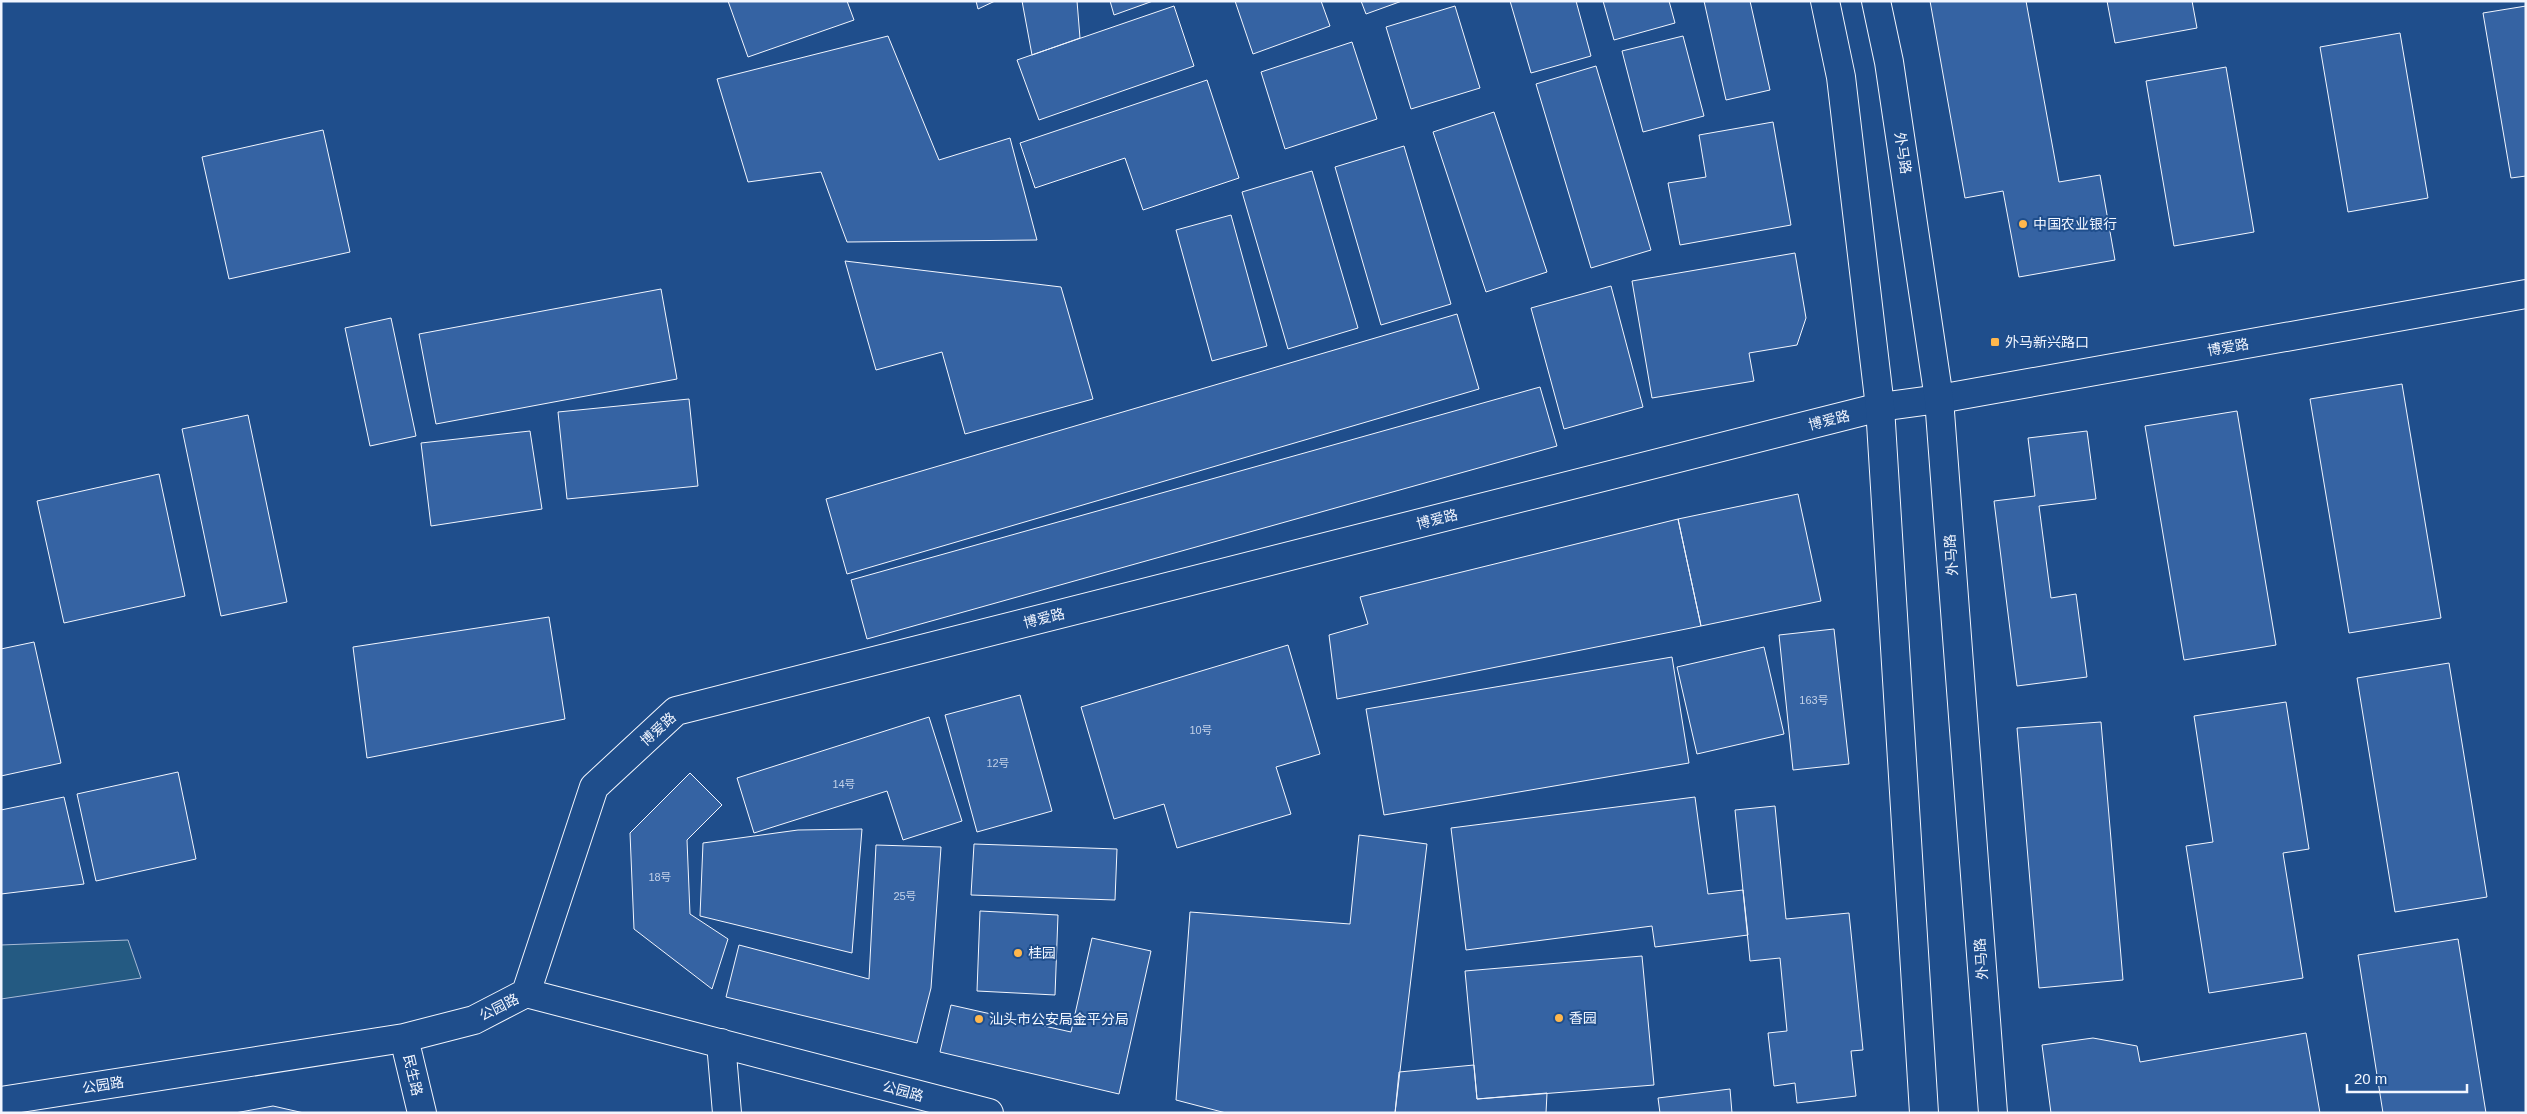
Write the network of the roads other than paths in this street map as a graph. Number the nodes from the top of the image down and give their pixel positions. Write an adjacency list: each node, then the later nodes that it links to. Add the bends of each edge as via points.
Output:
1 (1825, 1): 5 (street, via 1841,77)
2 (1876, 1): 4 (street, 外马路, via 1889,62)
3 (2526, 294): 4 (street, 博爱路)
4 (1939, 399): 5 (street, 博爱路); 15 (street, 外马路)
5 (1880, 407): 6 (street, 博爱路, via 676,711 594,788); 14 (street)
6 (526, 993): 7 (street, 公园路, via 474,1020); 8 (street, 公园路)
7 (404, 1038): 10 (street, 公园路); 11 (street, 民生路)
8 (721, 1043): 12 (street); 13 (street, 公园路)
9 (1, 1101): 10 (street, 公园路)
10 (72, 1101)
11 (422, 1113)
12 (727, 1113)
13 (989, 1113)
14 (1924, 1113)
15 (1993, 1113)

